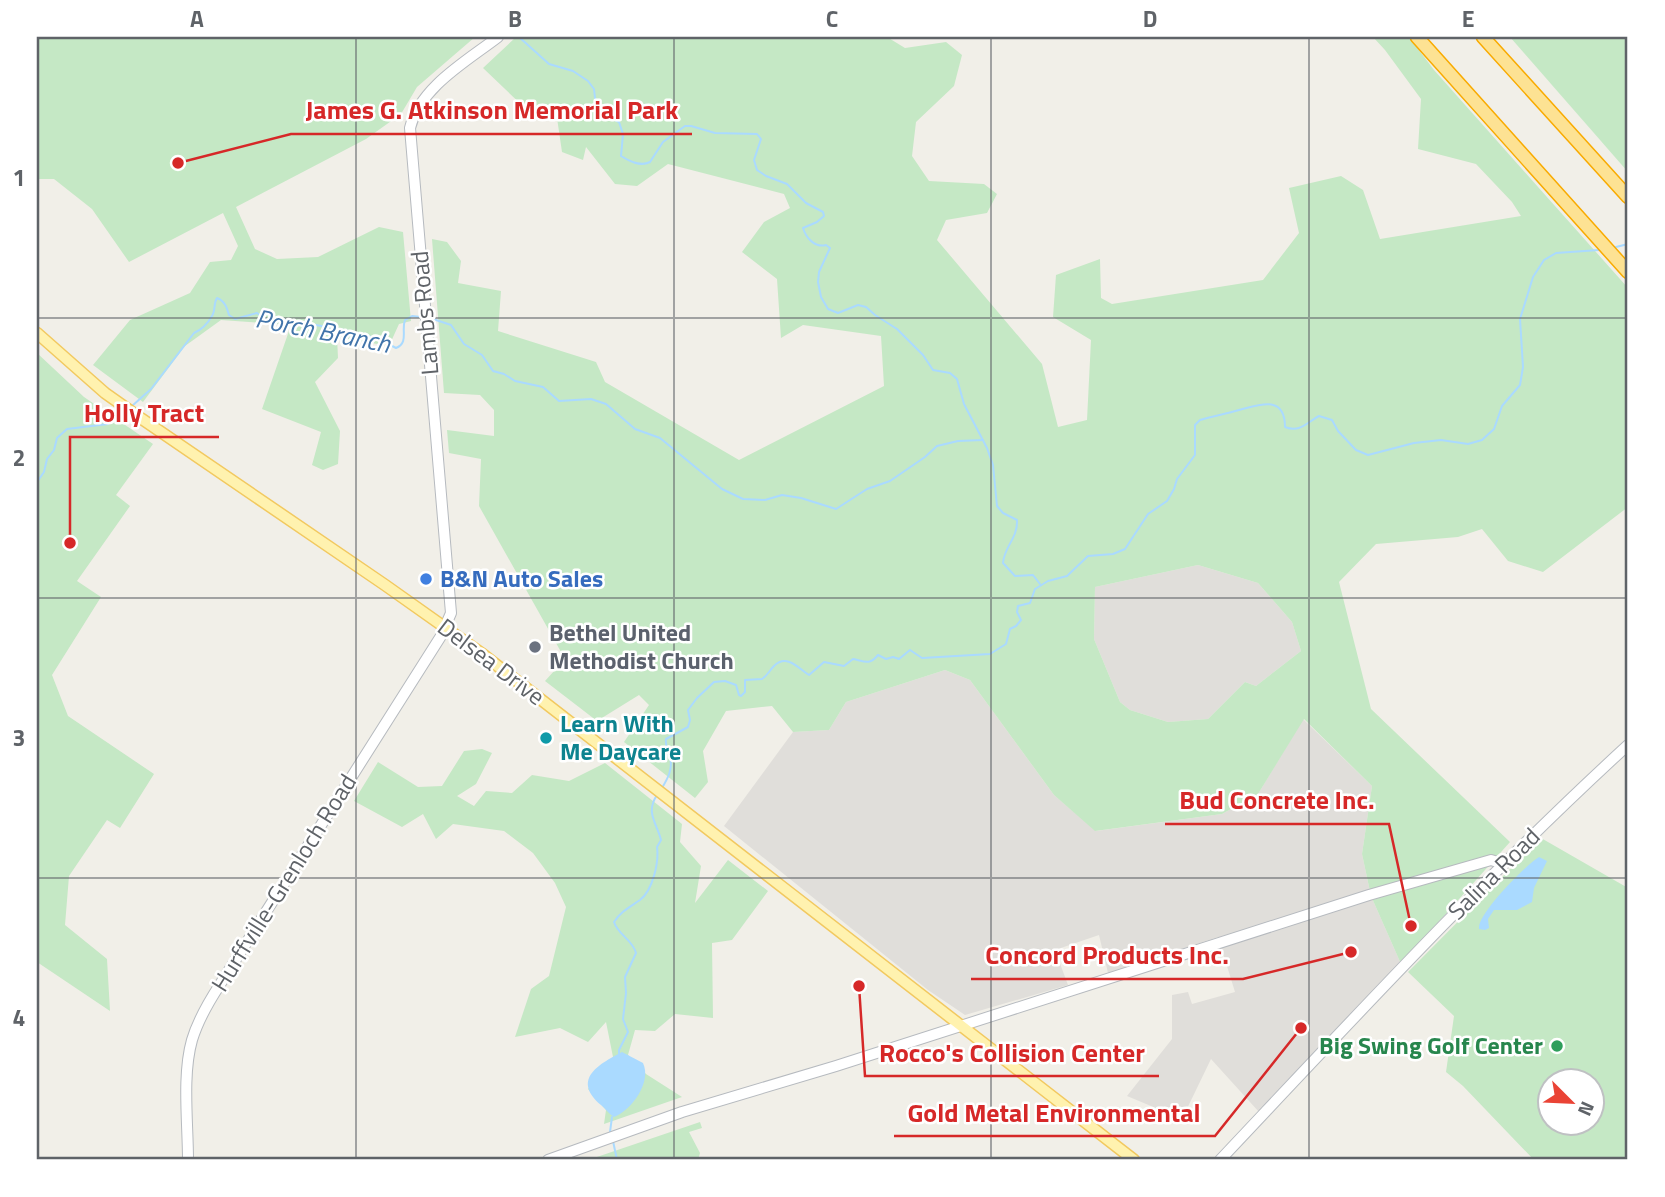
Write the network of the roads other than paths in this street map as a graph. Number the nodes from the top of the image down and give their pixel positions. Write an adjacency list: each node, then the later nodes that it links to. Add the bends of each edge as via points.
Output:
1 (498, 37): 7 (main road, Lambs Road, via 444,79 416,110 410,138 451,613)
2 (1417, 37): 5 (highway)
3 (1483, 37): 4 (highway)
4 (1628, 197)
5 (1628, 272)
6 (37, 333): 7 (main road, Delsea Drive, via 113,399)
7 (446, 627): 10 (main road, Delsea Drive); 11 (main road, Hurffville-Grenloch Road, via 198,1024 188,1068)
8 (1628, 745): 9 (main road, Salina Road)
9 (1504, 864): 10 (main road, via 1491,860 1369,895); 14 (main road, Salina Road)
10 (960, 1024): 12 (main road, via 682,1112); 13 (main road, Delsea Drive)
11 (188, 1160)
12 (548, 1160)
13 (1133, 1160)
14 (1220, 1160)

